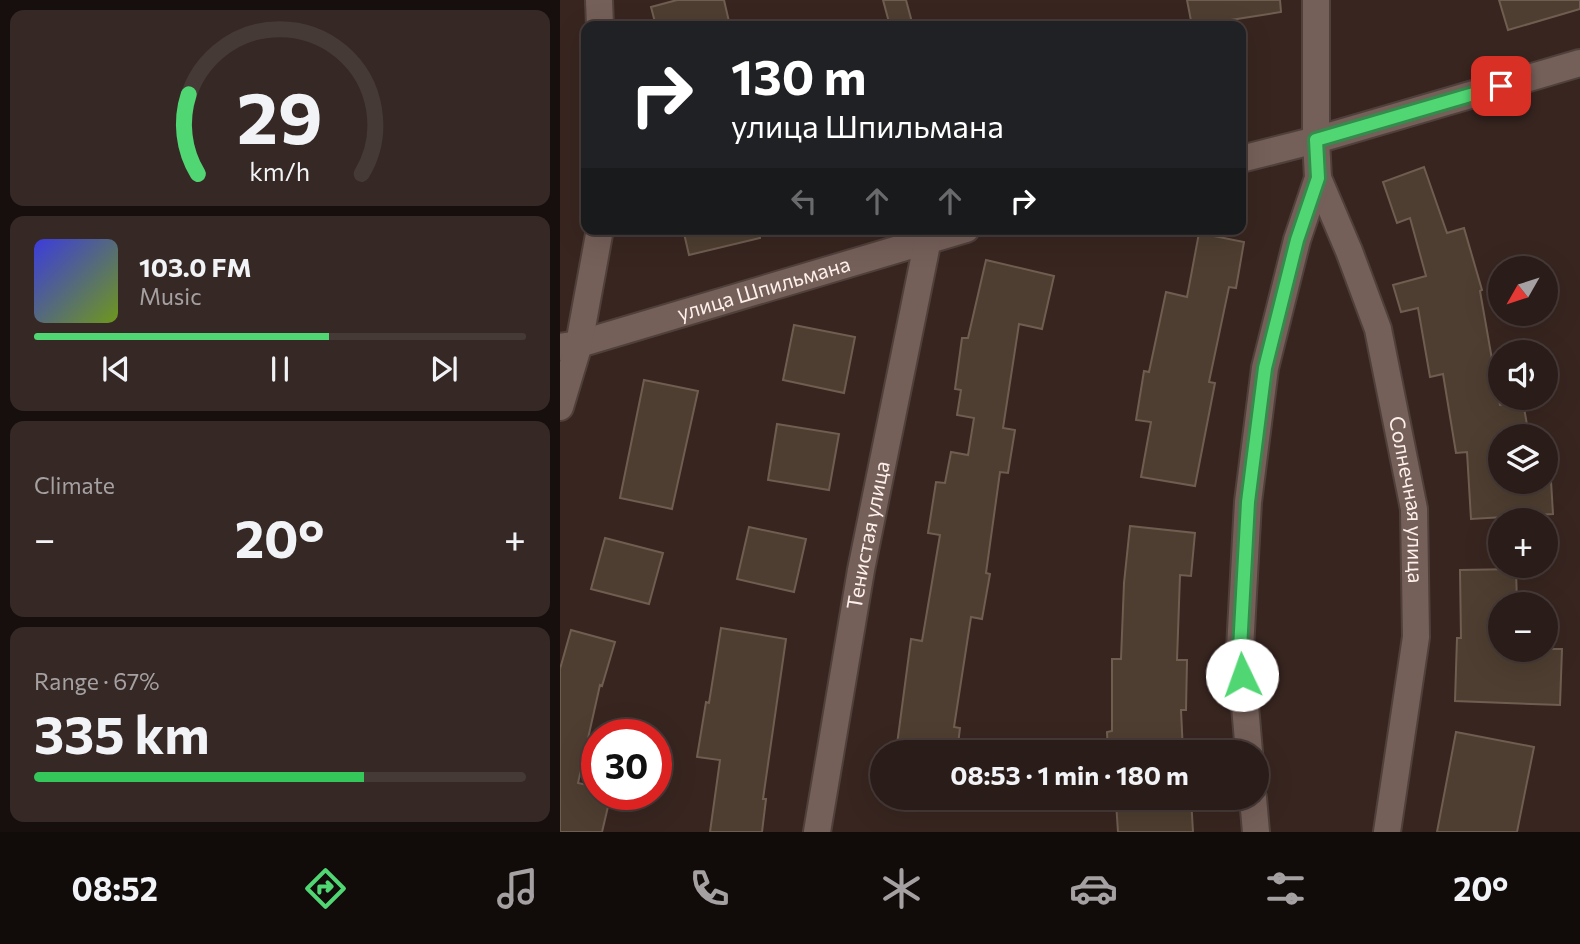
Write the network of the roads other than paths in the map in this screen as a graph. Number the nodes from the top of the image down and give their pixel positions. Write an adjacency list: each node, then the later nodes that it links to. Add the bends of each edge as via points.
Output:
1 (599, 0): 3 (street)
2 (1316, 0): 5 (street, Солнечная улица)
3 (600, 21)
4 (1580, 64): 5 (street)
5 (1316, 140): 6 (street); 7 (street, Солнечная улица)
6 (1246, 158)
7 (1318, 178): 13 (street, Солнечная улица, via 1297,240 1265,368 1248,502 1240,649); 17 (street, Солнечная улица, via 1378,329 1414,509 1416,637)
8 (598, 235): 11 (street)
9 (943, 235): 10 (street, улица Шпильмана)
10 (928, 239): 11 (street, улица Шпильмана); 15 (street, Тенистая улица, via 861,570)
11 (569, 345): 12 (street)
12 (560, 407)
13 (1248, 740)
14 (1254, 810): 16 (street)
15 (817, 832)
16 (1256, 832)
17 (1387, 832)

